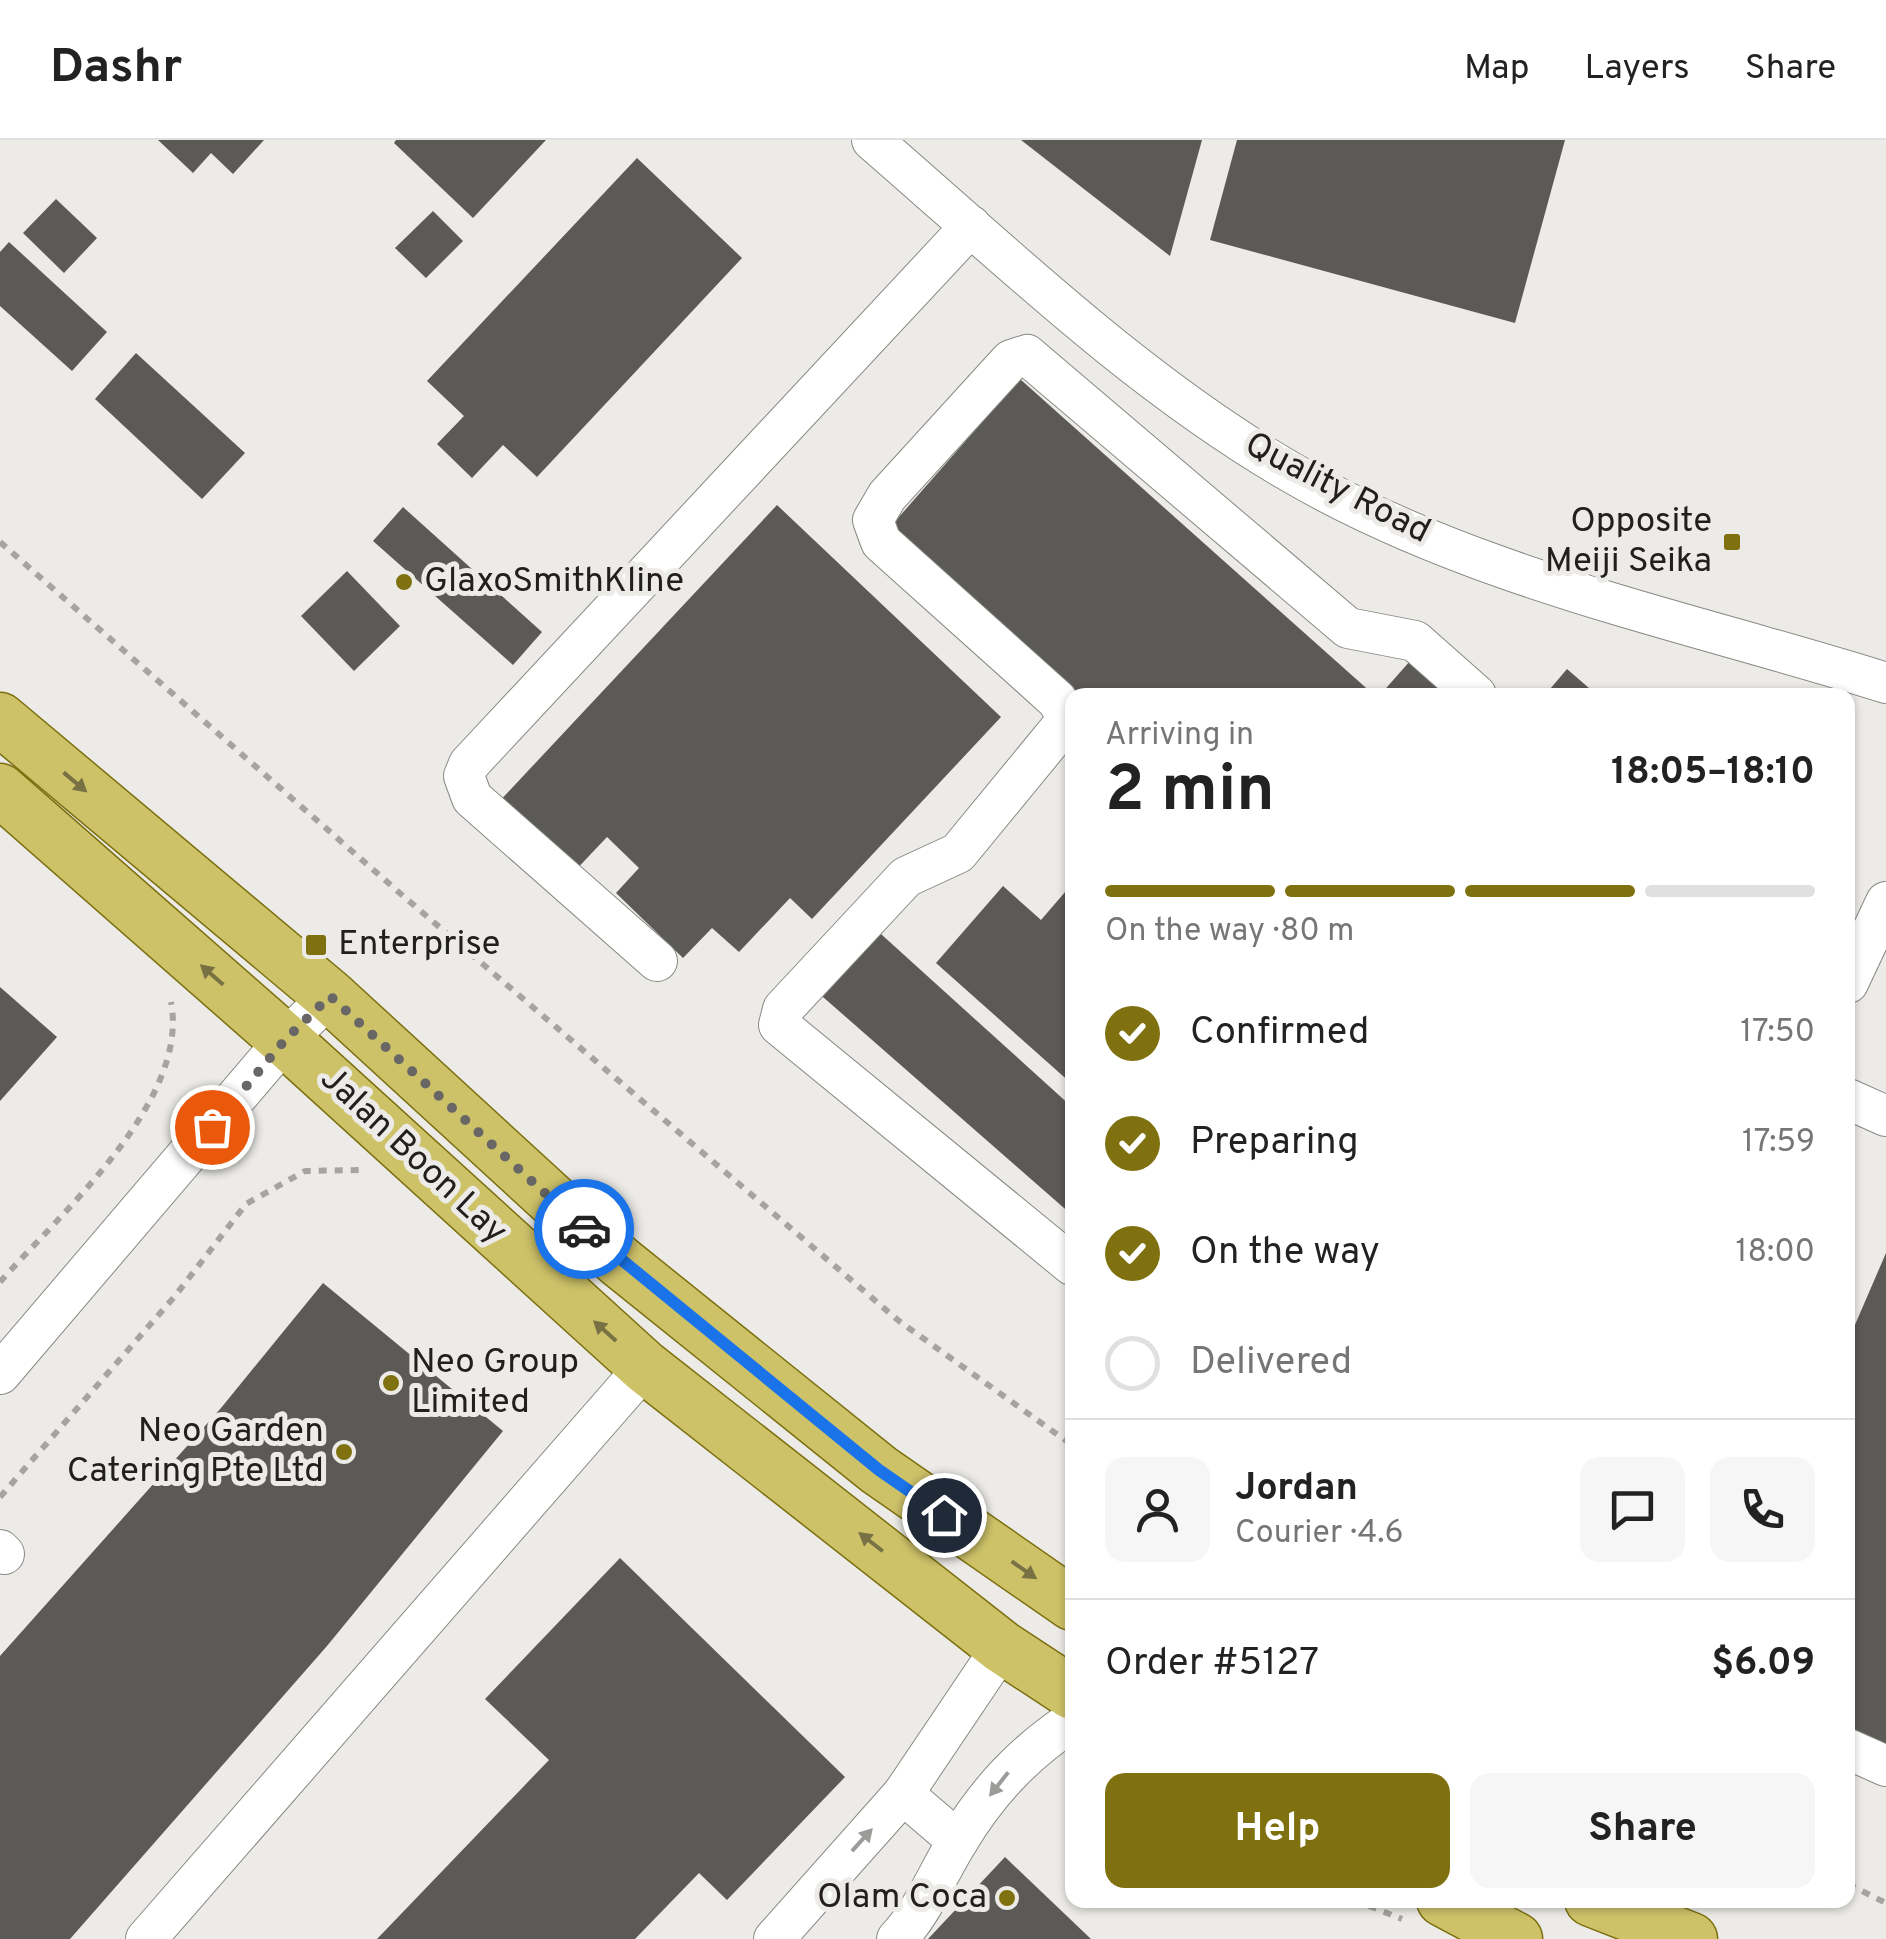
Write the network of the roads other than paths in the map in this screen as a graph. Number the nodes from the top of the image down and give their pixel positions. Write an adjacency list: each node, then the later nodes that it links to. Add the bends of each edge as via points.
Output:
1 (872, 140): 2 (street, Quality Road)
2 (971, 226): 3 (street, Quality Road, via 1193,412 1321,488 1506,569); 11 (street, via 469,764 464,776 472,798)
3 (1820, 680): 4 (street, Quality Road)
4 (1886, 683)
5 (1468, 688): 6 (street, via 1416,642 1348,628 1027,354 1011,360 887,496 874,520 882,542)
6 (1065, 713)
7 (0, 719): 13 (main road, Jalan Boon Lay, one-way to 13)
8 (1065, 720): 17 (street, via 958,854 906,878 783,1009 779,1025)
9 (0, 790): 14 (main road, Jalan Boon Lay, one-way to 9)
10 (1886, 902): 12 (street)
11 (657, 961)
12 (1855, 967)
13 (330, 996): 14 (street); 20 (main road, Jalan Boon Lay, one-way to 20, via 619,1261 879,1470)
14 (285, 1040): 18 (main road, Jalan Boon Lay, one-way to 14); 19 (street)
15 (1855, 1102): 16 (street)
16 (1886, 1116)
17 (1065, 1258)
18 (645, 1367): 21 (main road, Jalan Boon Lay, one-way to 18); 30 (street)
19 (0, 1374)
20 (1065, 1599)
21 (1002, 1647): 22 (main road, Jalan Boon Lay); 26 (street)
22 (1065, 1688)
23 (1065, 1726): 27 (street, one-way to 27, via 1002,1778)
24 (1855, 1752): 25 (street)
25 (1886, 1766)
26 (904, 1794): 27 (street); 31 (street, one-way to 26)
27 (958, 1840): 32 (street, via 925,1905)
28 (1458, 1908): 33 (main road)
29 (1612, 1908): 34 (main road)
30 (146, 1939)
31 (774, 1939)
32 (896, 1939)
33 (1516, 1939)
34 (1691, 1939)

